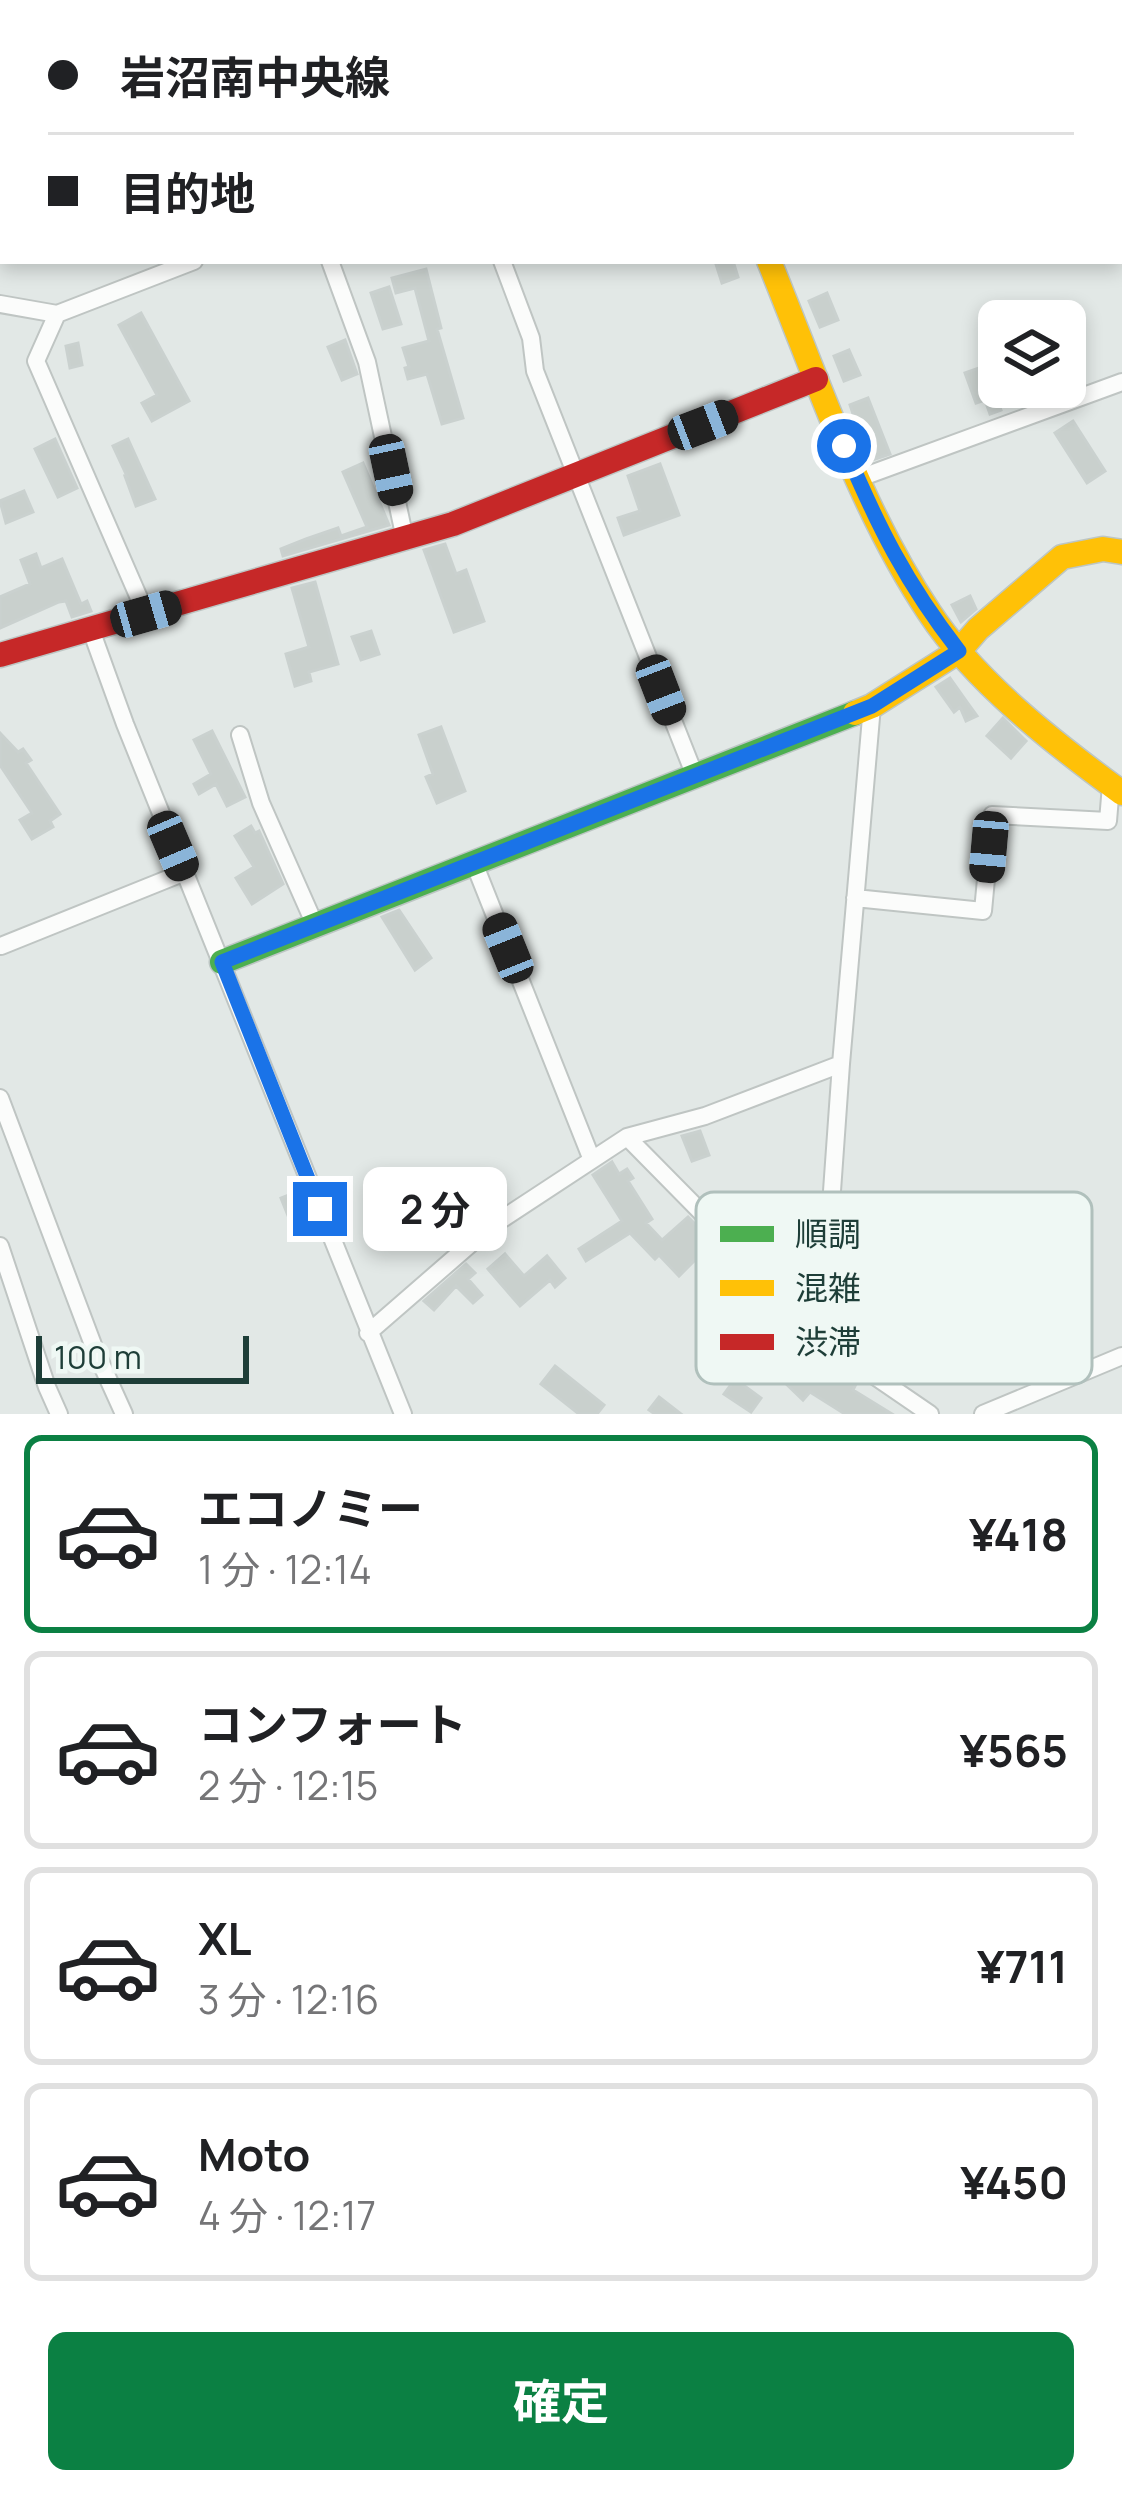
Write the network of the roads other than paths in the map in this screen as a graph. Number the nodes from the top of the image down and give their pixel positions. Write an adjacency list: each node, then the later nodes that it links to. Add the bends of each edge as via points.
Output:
1 (186, 264): 6 (street)
2 (331, 264): 11 (street, via 367,362)
3 (503, 264): 9 (street)
4 (770, 264): 7 (street)
5 (0, 304): 6 (street)
6 (58, 314): 13 (street, via 36,362)
7 (816, 379): 9 (street); 10 (street)
8 (1122, 382): 10 (street)
9 (576, 475): 11 (street); 19 (street)
10 (857, 479): 15 (street, via 904,574)
11 (405, 539): 13 (street)
12 (1122, 553): 15 (street, via 1061,557)
13 (146, 614): 14 (street)
14 (91, 630): 16 (street); 22 (street)
15 (959, 651): 17 (street); 20 (street, via 1048,739)
16 (0, 656)
17 (872, 706): 19 (street); 23 (street)
18 (240, 734): 24 (street)
19 (695, 776): 21 (street)
20 (1116, 789): 23 (street, via 1108,821 992,815 983,911)
21 (474, 863): 24 (street); 30 (street)
22 (184, 872): 25 (street); 26 (street)
23 (855, 898): 27 (street)
24 (315, 925): 26 (street)
25 (1, 946)
26 (222, 962): 34 (street)
27 (841, 1064): 29 (street); 31 (street)
28 (0, 1098): 40 (street)
29 (627, 1137): 30 (street); 32 (street)
30 (592, 1160): 34 (street, via 490,1227)
31 (832, 1192)
32 (696, 1206)
33 (0, 1246): 39 (street)
34 (368, 1333): 41 (street)
35 (1122, 1356): 36 (street)
36 (1092, 1369)
37 (887, 1384): 42 (street)
38 (1055, 1384): 43 (street)
39 (59, 1414)
40 (124, 1414)
41 (403, 1414)
42 (931, 1414)
43 (983, 1414)

